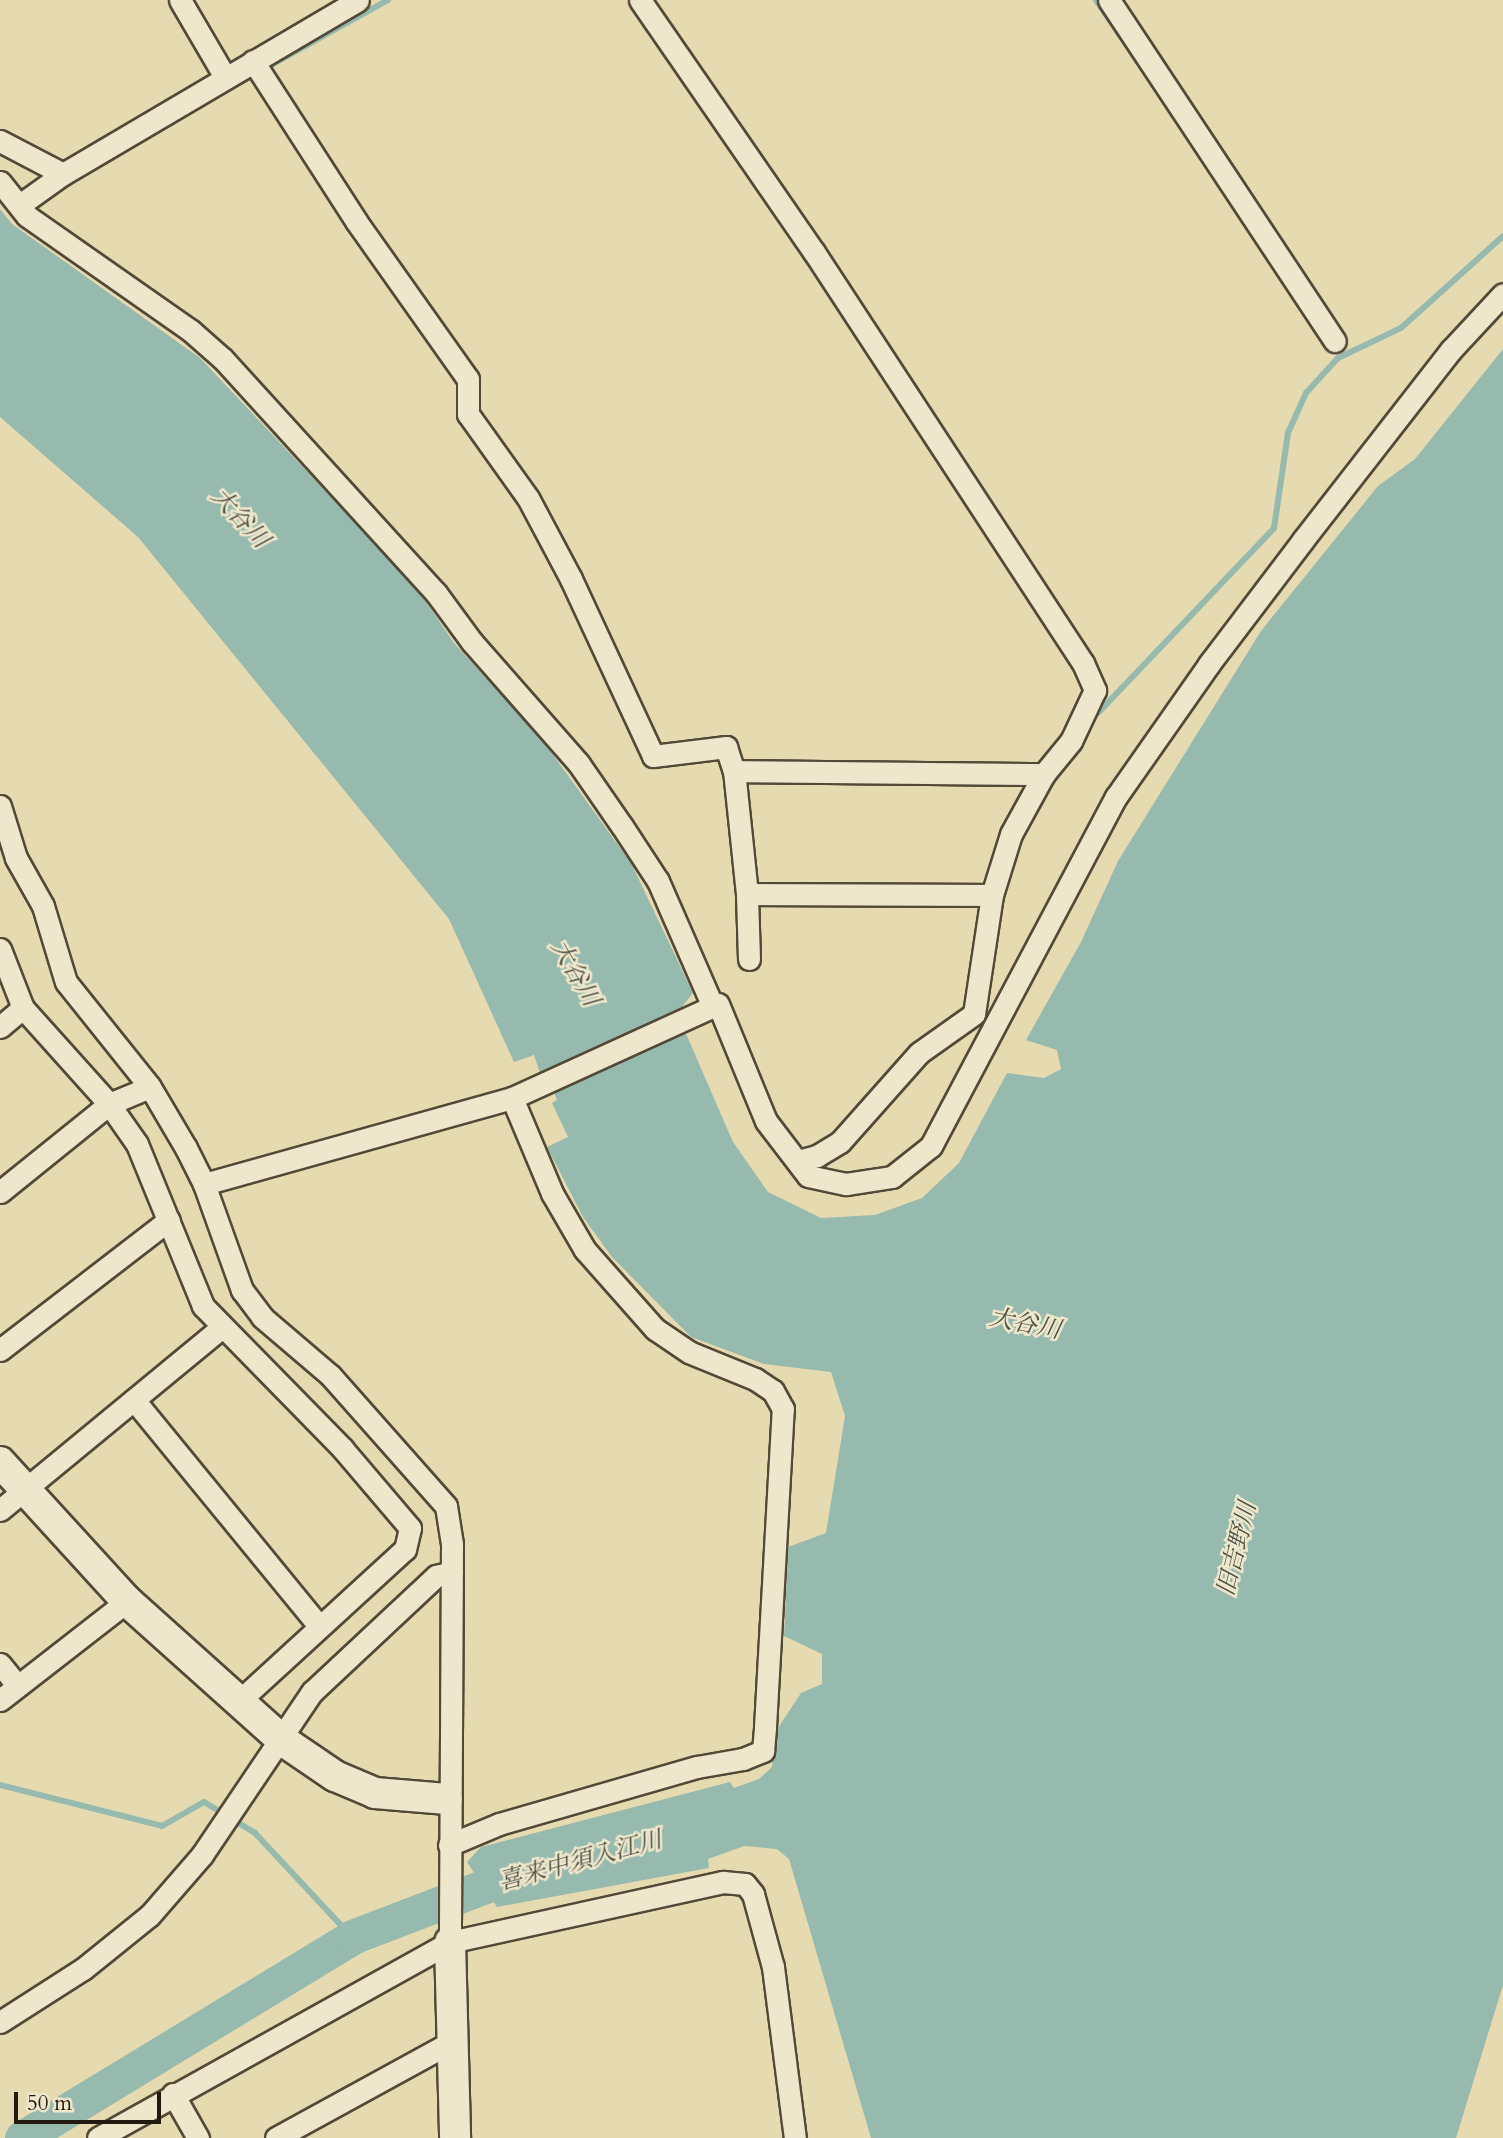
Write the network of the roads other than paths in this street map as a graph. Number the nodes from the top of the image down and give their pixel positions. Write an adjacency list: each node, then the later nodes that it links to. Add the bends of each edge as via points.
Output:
1 (180, 0): 6 (street)
2 (358, 0): 5 (street)
3 (640, 0): 14 (street, via 814,252 1083,663 1095,691 1071,741)
4 (1109, 0): 12 (street)
5 (253, 61): 6 (street); 13 (street, via 356,222 468,379 468,414 528,498 653,756 726,747)
6 (225, 77): 8 (street)
7 (0, 141): 8 (street)
8 (63, 174): 10 (street)
9 (0, 182): 10 (street)
10 (21, 204): 21 (street, via 27,216 190,330 223,359 436,593 471,642 579,764 658,881)
11 (1503, 294): 26 (street, via 1451,350 1303,540 1116,797 931,1146 892,1177 845,1184 808,1176)
12 (1335, 341)
13 (734, 771): 14 (street); 16 (street)
14 (1044, 774): 17 (street, via 1011,834)
15 (0, 806): 23 (street, via 16,858 43,906 66,982)
16 (747, 894): 17 (street); 19 (street)
17 (992, 895): 26 (street, via 974,1014 919,1053 840,1142)
18 (0, 949): 20 (street)
19 (749, 960)
20 (23, 1009): 22 (street); 25 (street)
21 (706, 1009): 24 (street); 26 (street, via 718,1004 766,1121)
22 (0, 1027)
23 (150, 1087): 25 (street); 27 (street)
24 (512, 1098): 27 (street); 45 (street, via 552,1194 585,1250 655,1329 689,1352 755,1379 773,1391 783,1409 763,1751 539,1813)
25 (109, 1104): 28 (street); 29 (street, via 137,1144)
26 (798, 1161)
27 (204, 1184): 36 (street, via 242,1290 262,1317 330,1376 446,1506 451,1520)
28 (0, 1192)
29 (169, 1220): 30 (street, via 203,1306); 31 (street)
30 (222, 1327): 32 (street); 38 (street, via 342,1448 410,1528 405,1549)
31 (0, 1350)
32 (134, 1400): 34 (street); 38 (street)
33 (0, 1462): 34 (street)
34 (25, 1491): 35 (street); 37 (street)
35 (0, 1510)
36 (452, 1572): 43 (street, via 436,1576 312,1692); 44 (street)
37 (127, 1601): 40 (street); 42 (street)
38 (319, 1626): 42 (street)
39 (0, 1664): 40 (street)
40 (18, 1686): 41 (street)
41 (0, 1700)
42 (239, 1702): 43 (street)
43 (282, 1740): 44 (street, via 335,1776 375,1793); 47 (street, via 150,1914 83,1969)
44 (447, 1799): 45 (street)
45 (448, 1850): 46 (street)
46 (449, 1934): 48 (street); 49 (street); 54 (street, via 723,1882 745,1884 753,1894 773,1967)
47 (0, 2022)
48 (453, 2041): 52 (street); 53 (street)
49 (173, 2094): 50 (street); 51 (street)
50 (98, 2138)
51 (198, 2138)
52 (276, 2138)
53 (455, 2138)
54 (795, 2138)

